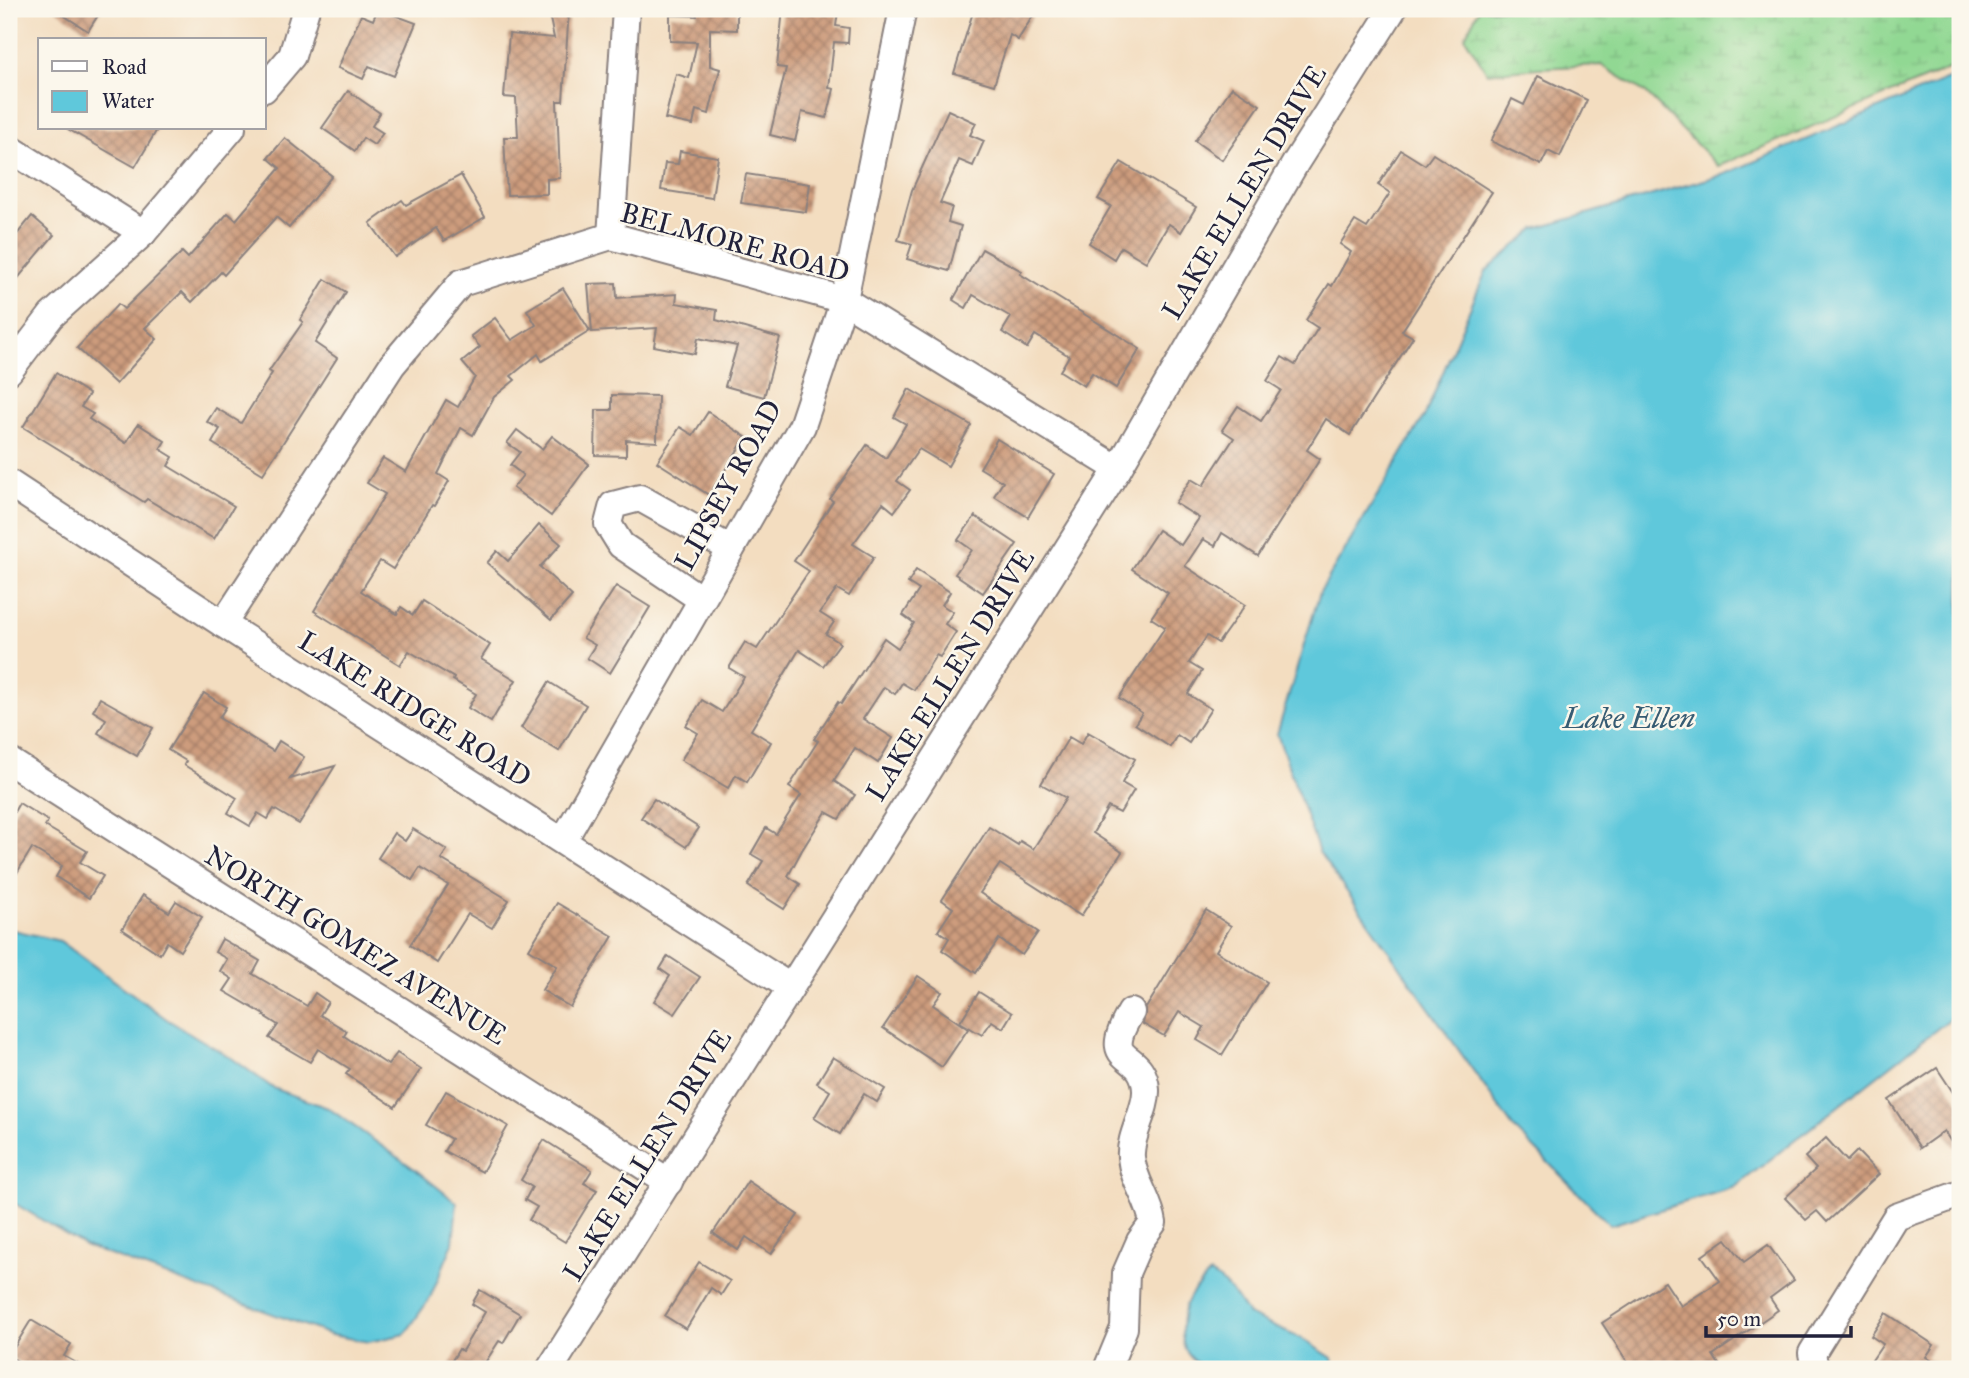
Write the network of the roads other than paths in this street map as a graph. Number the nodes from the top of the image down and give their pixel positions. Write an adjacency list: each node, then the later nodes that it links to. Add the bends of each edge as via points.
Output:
1 (306, 9): 5 (street, via 292,56)
2 (626, 9): 9 (street)
3 (902, 9): 10 (street, LIPSEY ROAD)
4 (1393, 9): 12 (street, LAKE ELLEN DRIVE, via 1296,162)
5 (266, 87)
6 (230, 130): 8 (street)
7 (9, 148): 8 (street)
8 (143, 233): 11 (street, via 51,316)
9 (611, 236): 10 (street, BELMORE ROAD); 16 (street, BELMORE ROAD, via 461,283 392,365)
10 (844, 300): 12 (street, BELMORE ROAD); 14 (street, LIPSEY ROAD, via 802,426)
11 (9, 371)
12 (1118, 468): 19 (street, LAKE ELLEN DRIVE)
13 (9, 483): 16 (street, LAKE RIDGE ROAD)
14 (731, 549): 15 (street, LIPSEY ROAD); 15 (street, via 640,498 613,505 608,524 621,545)
15 (701, 599): 18 (street, LIPSEY ROAD)
16 (223, 624): 18 (street, LAKE RIDGE ROAD)
17 (9, 761): 21 (street, NORTH GOMEZ AVENUE)
18 (563, 841): 19 (street, LAKE RIDGE ROAD)
19 (790, 987): 21 (street, LAKE ELLEN DRIVE)
20 (1131, 1012): 24 (street, via 1118,1042 1120,1051 1141,1069 1147,1090 1130,1154 1153,1223 1126,1273 1124,1328)
21 (669, 1182): 23 (street, LAKE ELLEN DRIVE)
22 (1960, 1194): 25 (street, via 1896,1217 1812,1353)
23 (550, 1369)
24 (1107, 1369)
25 (1815, 1369)

